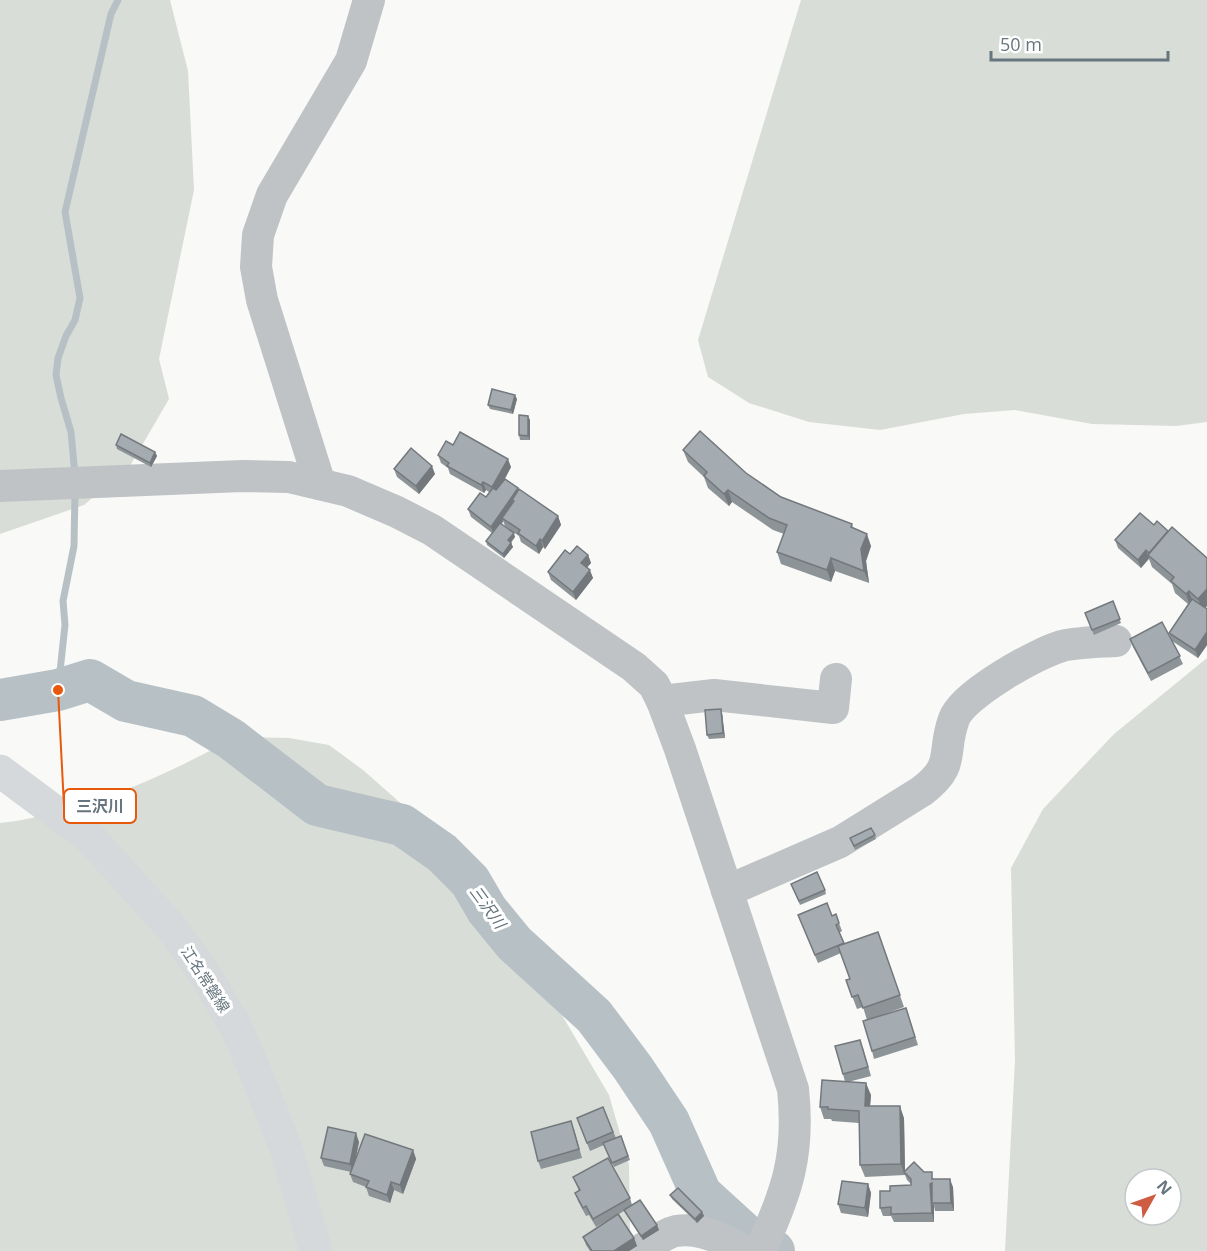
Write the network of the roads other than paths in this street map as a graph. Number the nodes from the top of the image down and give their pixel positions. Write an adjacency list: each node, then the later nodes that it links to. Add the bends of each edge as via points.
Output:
1 (369, 0): 2 (street, via 351,61 272,195 258,235 256,267 262,300)
2 (320, 484): 3 (street, via 289,477 242,476); 6 (street, via 348,491 432,530 634,667)
3 (0, 486)
4 (1116, 641): 8 (street, via 1063,646 1035,656 975,695 957,712 945,767 928,786 840,842)
5 (836, 679): 6 (street, via 833,708 714,695)
6 (662, 700): 8 (street)
7 (0, 771): 9 (main road, 江名常磐線, via 89,837 171,927 206,976 236,1027 260,1081 286,1148)
8 (727, 891): 12 (street, via 793,1089 796,1119 791,1170 780,1208)
9 (316, 1251)
10 (639, 1251): 11 (street, via 676,1231 688,1230 715,1237)
11 (742, 1251)
12 (760, 1251)

